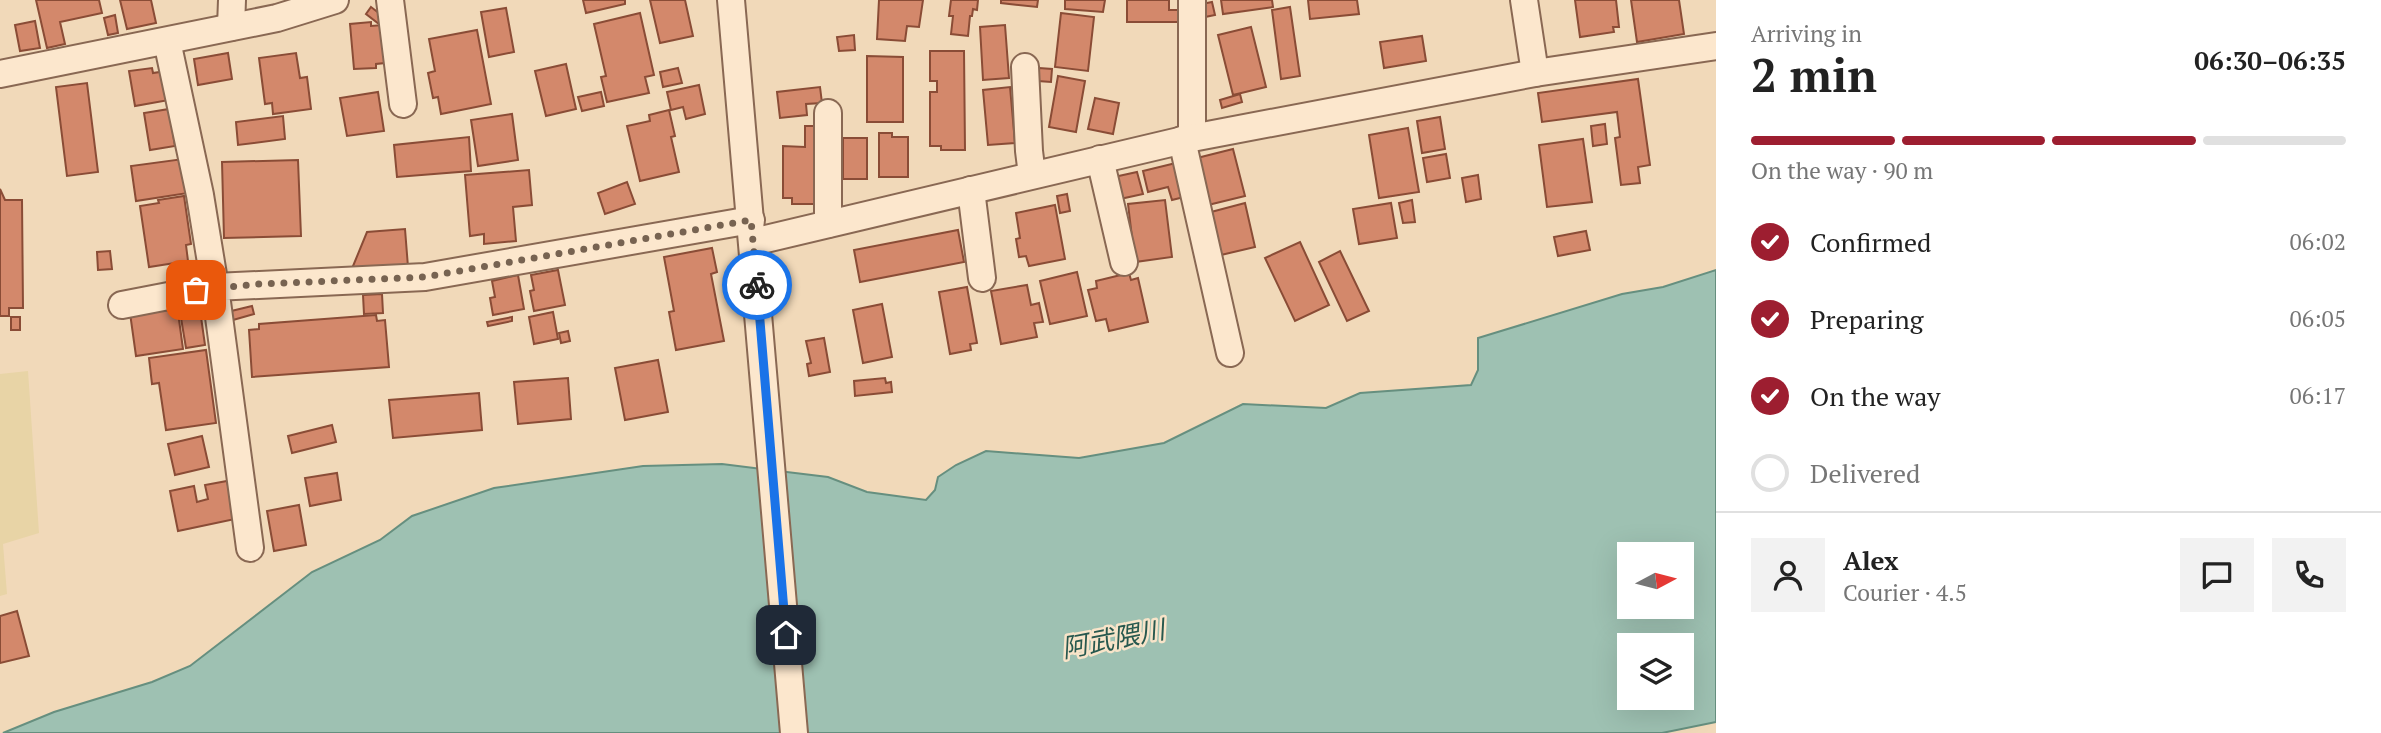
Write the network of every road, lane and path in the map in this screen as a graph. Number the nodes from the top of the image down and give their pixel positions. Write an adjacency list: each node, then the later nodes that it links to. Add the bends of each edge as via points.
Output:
1 (232, 0): 7 (street)
2 (335, 0): 7 (street)
3 (390, 0): 13 (street)
4 (731, 0): 20 (street)
5 (1192, 0): 15 (street)
6 (1524, 0): 11 (street)
7 (230, 27): 8 (street)
8 (167, 41): 12 (street); 23 (street)
9 (1716, 46): 11 (street)
10 (1025, 67): 17 (street)
11 (1535, 73): 15 (street)
12 (0, 75)
13 (403, 104)
14 (828, 113): 19 (street)
15 (1187, 139): 16 (street); 25 (street)
16 (1100, 159): 17 (street); 21 (street)
17 (1032, 175): 18 (street)
18 (971, 190): 19 (street); 22 (street)
19 (828, 224): 20 (street)
20 (752, 231): 23 (street, via 425,277); 27 (street)
21 (1124, 262)
22 (982, 278)
23 (215, 287): 24 (street); 26 (street)
24 (122, 305)
25 (1230, 353)
26 (250, 548)
27 (794, 733)

